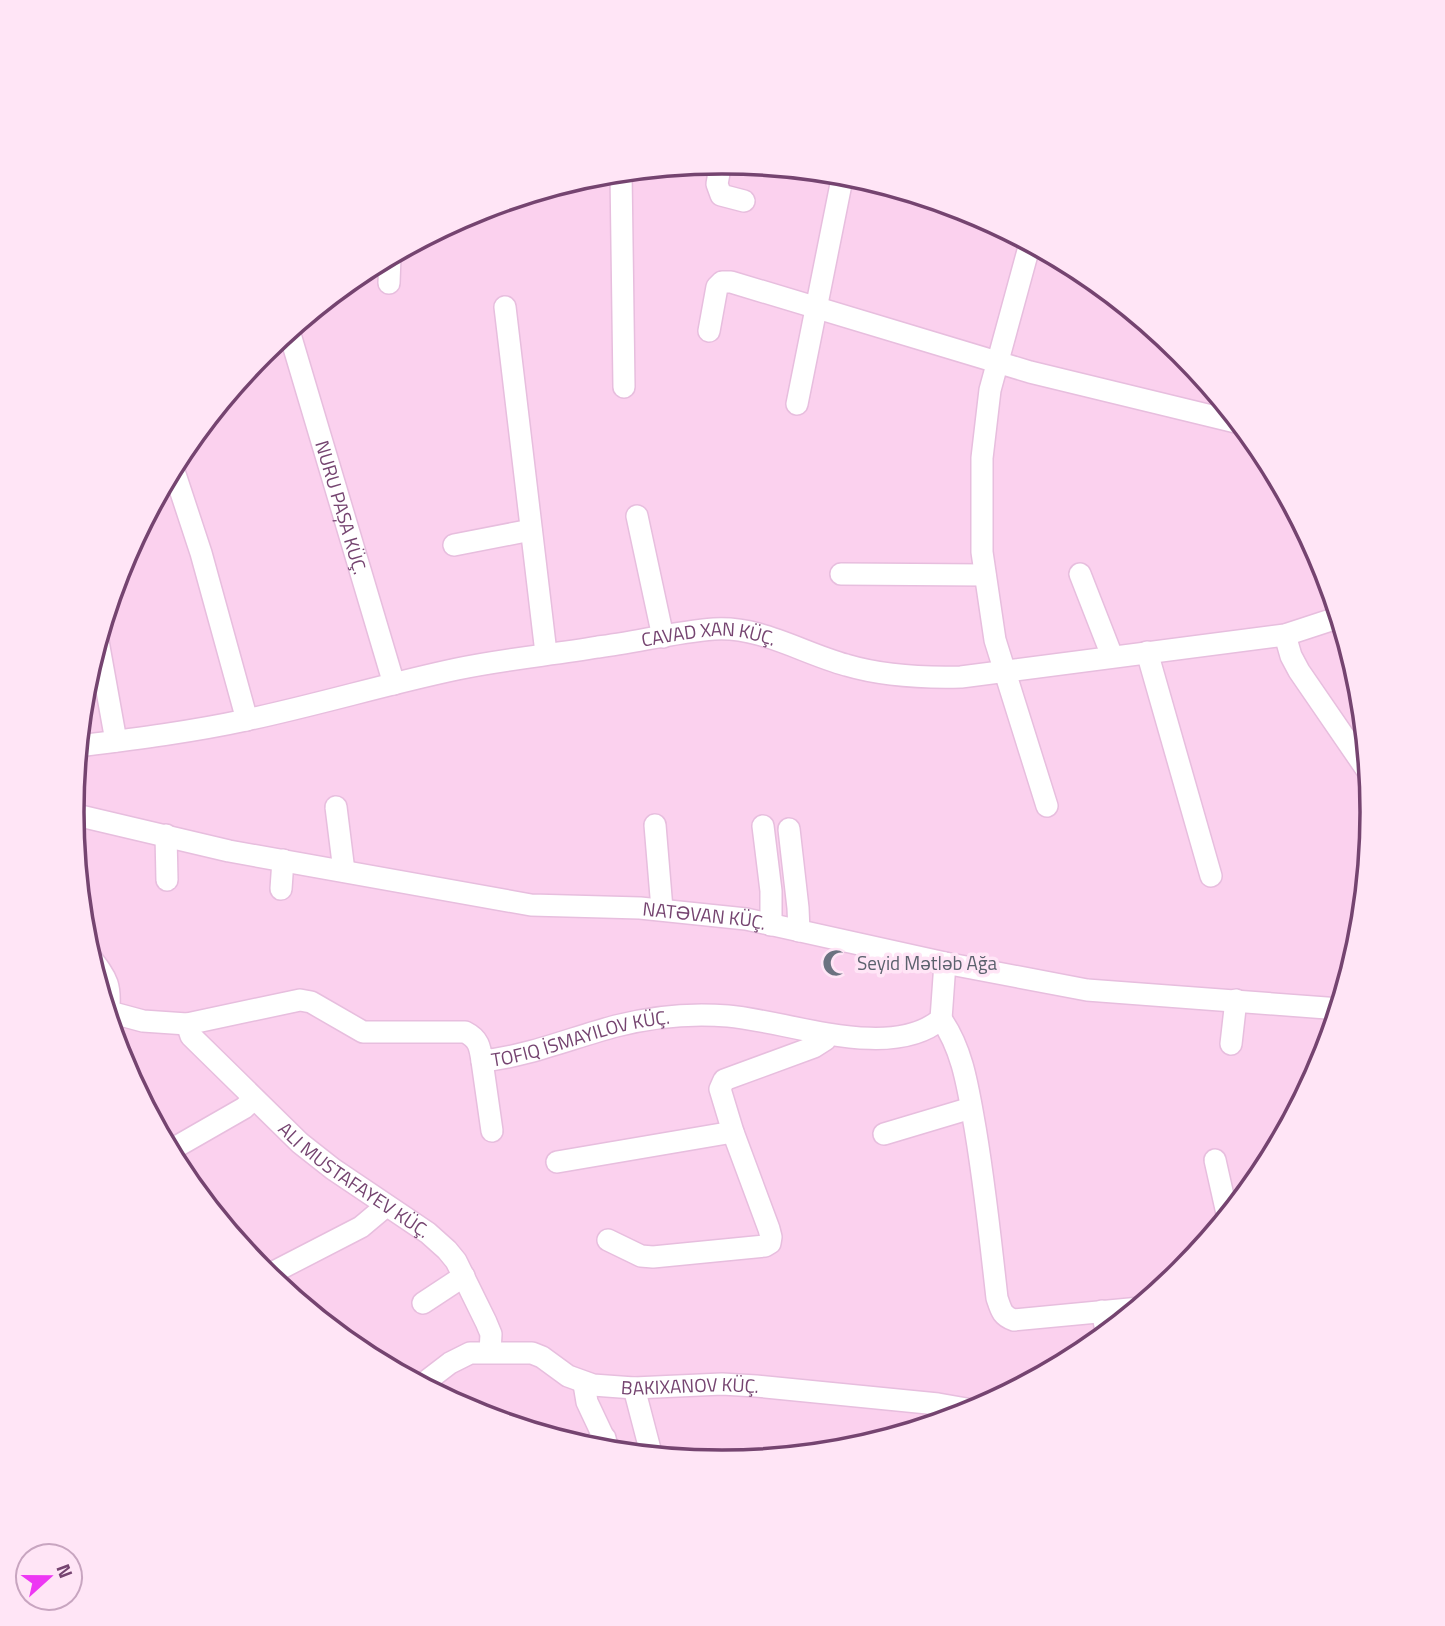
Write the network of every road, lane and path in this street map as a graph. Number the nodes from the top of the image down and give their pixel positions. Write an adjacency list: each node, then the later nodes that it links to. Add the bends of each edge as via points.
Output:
1 (719, 174): 4 (street, via 722,195)
2 (621, 183): 13 (street)
3 (841, 186): 9 (street)
4 (744, 201)
5 (1028, 252): 12 (street)
6 (390, 268): 7 (street)
7 (389, 283)
8 (505, 307): 18 (street)
9 (816, 308): 10 (street, via 722,282 717,287); 12 (street); 14 (street)
10 (709, 331)
11 (292, 342): 31 (street, NURU PAŞA KÜÇ.)
12 (997, 361): 15 (street); 22 (street, via 982,458)
13 (624, 387)
14 (797, 404)
15 (1225, 419)
16 (178, 482): 32 (street)
17 (637, 516): 25 (street)
18 (531, 530): 19 (street); 27 (street)
19 (454, 545)
20 (1080, 574): 28 (street)
21 (841, 575): 22 (street)
22 (985, 575): 30 (street)
23 (1331, 621): 24 (street, CAVAD XAN KÜÇ.)
24 (1285, 635): 26 (street, CAVAD XAN KÜÇ.); 35 (street, via 1299,671)
25 (663, 637): 27 (street, CAVAD XAN KÜÇ.); 30 (street, CAVAD XAN KÜÇ., via 716,629 742,631 846,665 909,676 961,677)
26 (1147, 652): 28 (street, CAVAD XAN KÜÇ.); 45 (street)
27 (546, 653): 31 (street, CAVAD XAN KÜÇ.)
28 (1112, 656): 30 (street, CAVAD XAN KÜÇ.)
29 (102, 664): 33 (street)
30 (1004, 670): 36 (street)
31 (394, 684): 32 (street, CAVAD XAN KÜÇ.)
32 (247, 720): 33 (street, CAVAD XAN KÜÇ.)
33 (116, 741): 34 (street, CAVAD XAN KÜÇ.)
34 (88, 745)
35 (1359, 758)
36 (1046, 806)
37 (335, 807): 44 (street)
38 (84, 817): 42 (street, NATƏVAN KÜÇ.)
39 (655, 825): 48 (street)
40 (763, 826): 49 (street)
41 (789, 829): 50 (street)
42 (166, 835): 43 (street, NATƏVAN KÜÇ.); 46 (street)
43 (283, 860): 44 (street, NATƏVAN KÜÇ.); 47 (street)
44 (344, 872): 48 (street, NATƏVAN KÜÇ., via 531,905)
45 (1211, 876)
46 (167, 880)
47 (281, 889)
48 (662, 909): 49 (street, NATƏVAN KÜÇ.)
49 (771, 925): 50 (street, NATƏVAN KÜÇ.)
50 (799, 931): 51 (street, NATƏVAN KÜÇ.)
51 (945, 963): 52 (street, NATƏVAN KÜÇ., via 1103,992); 55 (street)
52 (1236, 1000): 53 (street, NATƏVAN KÜÇ.); 58 (street)
53 (1330, 1008)
54 (117, 1016): 56 (street)
55 (941, 1018): 57 (street, via 932,1027 909,1034); 61 (street, via 955,1042)
56 (187, 1024): 59 (street, via 300,1000 363,1032 466,1032 479,1044); 60 (street, via 191,1036)
57 (827, 1035): 59 (street, via 753,1018 683,1017 638,1021 536,1052); 63 (street, via 814,1047 724,1080 720,1089)
58 (1231, 1044)
59 (482, 1061): 62 (street)
60 (254, 1099): 65 (street); 68 (street, via 300,1143)
61 (971, 1108): 64 (street); 75 (street, via 1001,1312 1014,1320)
62 (492, 1131)
63 (733, 1132): 67 (street); 70 (street, via 769,1229 769,1243 653,1257)
64 (884, 1134)
65 (178, 1146)
66 (1215, 1160): 69 (street)
67 (557, 1162)
68 (386, 1206): 71 (street, via 361,1227); 72 (street, via 447,1250)
69 (1225, 1206)
70 (608, 1240)
71 (277, 1270)
72 (464, 1276): 73 (street); 77 (street, via 491,1334)
73 (423, 1303)
74 (1124, 1309): 75 (street)
75 (1102, 1311): 76 (street)
76 (1105, 1324)
77 (490, 1352): 78 (street, via 461,1356); 79 (street, via 532,1353)
78 (428, 1379)
79 (584, 1384): 80 (street); 82 (street, via 587,1402)
80 (634, 1388): 81 (street, via 722,1384); 83 (street)
81 (957, 1407)
82 (606, 1440)
83 (649, 1447)

